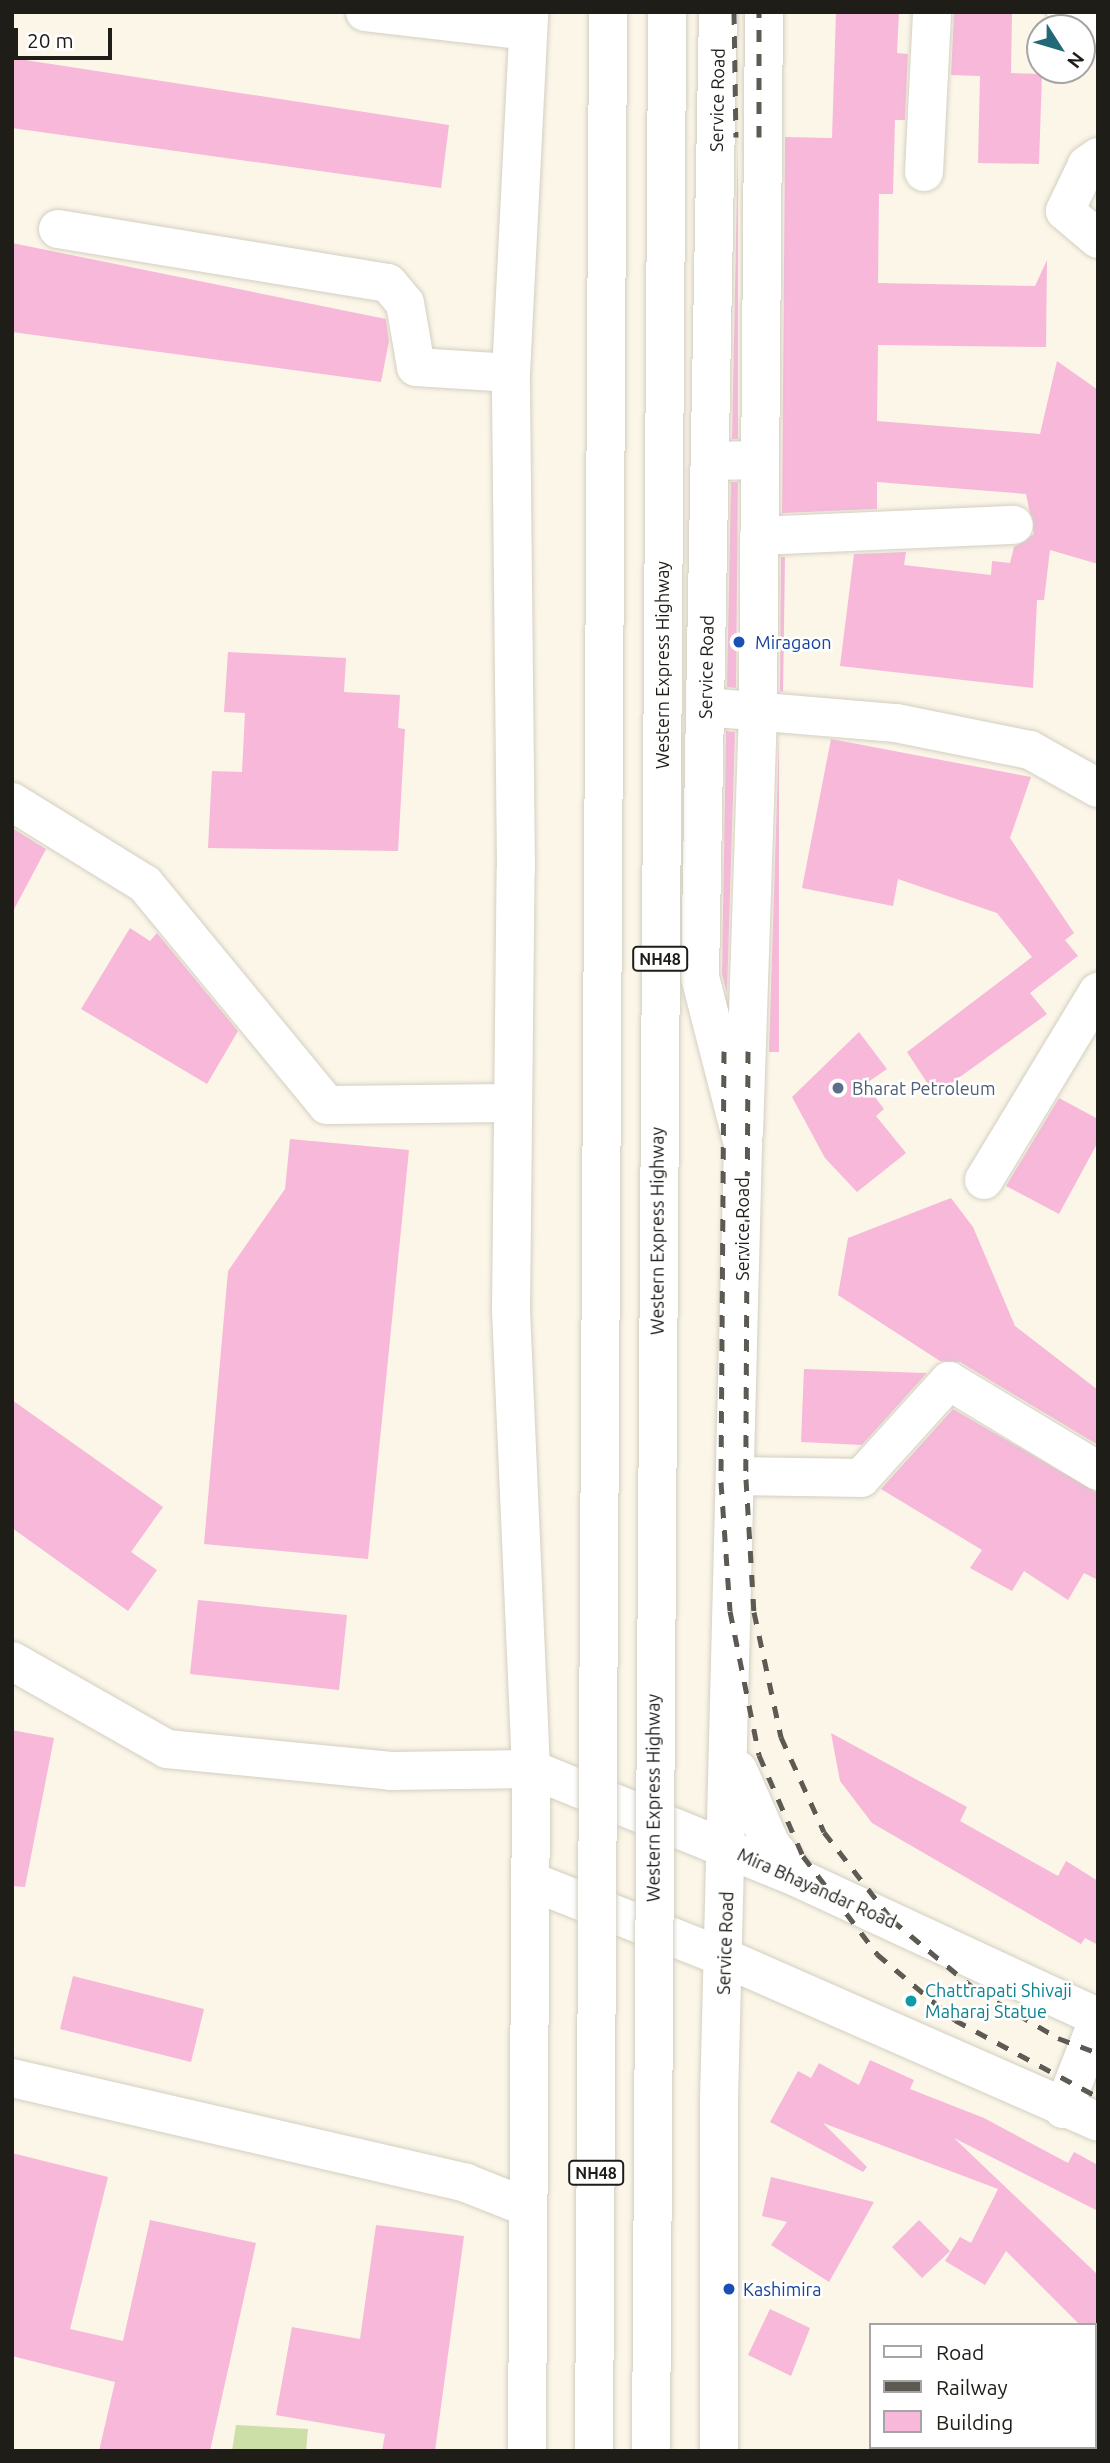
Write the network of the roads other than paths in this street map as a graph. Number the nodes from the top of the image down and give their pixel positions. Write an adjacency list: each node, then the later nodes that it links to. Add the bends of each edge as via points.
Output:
1 (365, 12): 8 (main road)
2 (608, 12): 41 (main road, NH48, bridge)
3 (667, 12): 42 (main road, Western Express Highway / NH48, bridge)
4 (718, 12): 16 (main road, Service Road)
5 (764, 12): 15 (main road)
6 (932, 12): 11 (main road)
7 (1066, 12): 9 (main road)
8 (528, 22): 14 (main road)
9 (1098, 26)
10 (1098, 157): 13 (main road, via 1087,165 1065,211)
11 (923, 172)
12 (58, 229): 14 (main road, via 388,283 405,303 416,367)
13 (1098, 239)
14 (511, 373): 24 (main road)
15 (760, 460): 16 (main road); 18 (main road)
16 (710, 461): 19 (main road, Service Road)
17 (1014, 524): 18 (main road)
18 (759, 536): 20 (main road)
19 (705, 707): 20 (main road); 25 (main road, Service Road, via 700,977)
20 (758, 711): 21 (main road, via 897,723 1030,750); 25 (main road)
21 (1098, 788)
22 (12, 802): 24 (main road, via 145,884 327,1105)
23 (1098, 992): 26 (main road)
24 (512, 1103): 31 (main road, via 515,1446)
25 (743, 1145): 28 (main road, Service Road)
26 (984, 1180)
27 (1098, 1471): 28 (main road, via 949,1381 861,1478)
28 (737, 1476): 30 (main road, Service Road)
29 (12, 1661): 31 (main road, via 167,1749 391,1771)
30 (731, 1752): 32 (main road, Service Road); 33 (main road, via 749,1803)
31 (531, 1769): 32 (main road, Mira Bhayandar Road); 34 (main road)
32 (729, 1848): 33 (main road, Mira Bhayandar Road); 35 (main road, Service Road)
33 (798, 1878): 36 (main road, Mira Bhayandar Road)
34 (530, 1881): 35 (main road); 39 (main road)
35 (725, 1958): 38 (main road); 43 (main road, Service Road)
36 (1098, 2018): 38 (main road)
37 (12, 2078): 39 (main road, via 467,2183)
38 (1080, 2116)
39 (524, 2206): 40 (main road)
40 (527, 2451)
41 (594, 2451)
42 (651, 2451)
43 (719, 2451)

